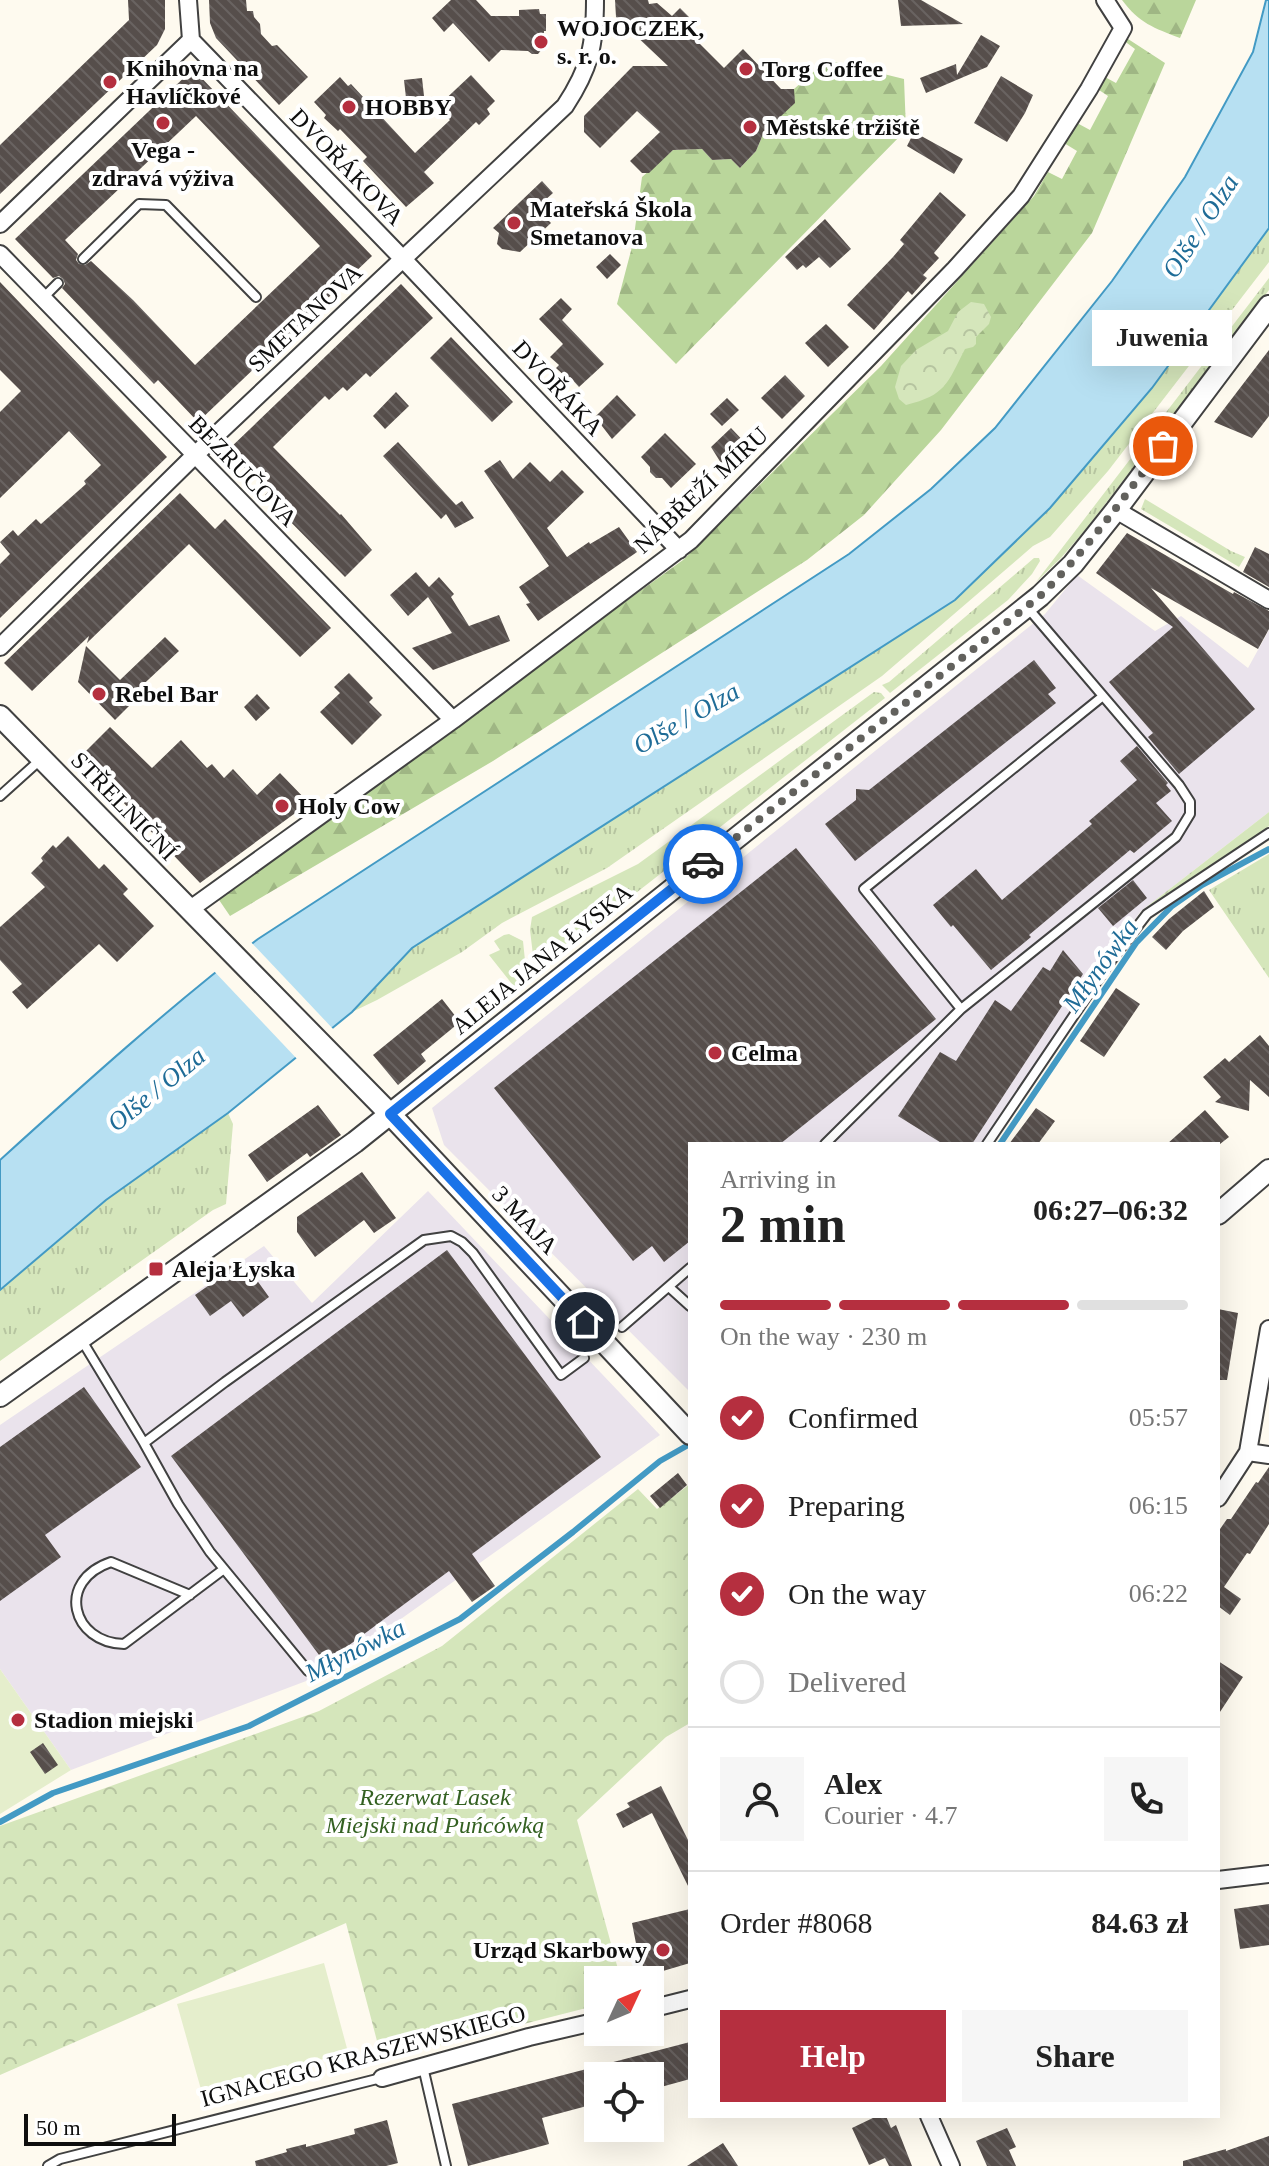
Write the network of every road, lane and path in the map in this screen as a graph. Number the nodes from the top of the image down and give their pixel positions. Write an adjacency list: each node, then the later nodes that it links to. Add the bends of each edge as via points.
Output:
1 (188, 0): 4 (street)
2 (595, 0): 7 (street, SMETANOVA, via 588,62 565,106)
3 (1105, 0): 15 (street, NÁBŘEŽÍ MÍRU, via 1123,28 1021,196)
4 (191, 40): 5 (street); 7 (street, DVOŘÁKOVA)
5 (0, 224)
6 (0, 254): 11 (street, BEZRUČOVA)
7 (402, 258): 13 (street, SMETANOVA); 15 (street, DVOŘÁKA)
8 (83, 259): 10 (lane, via 139,204 166,205)
9 (58, 283): 11 (lane)
10 (256, 297)
11 (43, 298): 13 (street, BEZRUČOVA)
12 (1269, 306): 14 (street, ALEJA JANA ŁYSKA)
13 (195, 455): 18 (street, SMETANOVA); 21 (street, BEZRUČOVA)
14 (1116, 510): 16 (street); 17 (street, ALEJA JANA ŁYSKA, via 1073,564)
15 (679, 550): 21 (street, NÁBŘEŽÍ MÍRU)
16 (1269, 600)
17 (1026, 607): 19 (lane); 28 (street, ALEJA JANA ŁYSKA)
18 (0, 647)
19 (1103, 696): 26 (lane, via 1179,785 1190,802 1190,814 1176,837); 26 (lane, via 864,889)
20 (0, 716): 22 (street, STŘELNIČNÍ)
21 (453, 720): 25 (street, NÁBŘEŽÍ MÍRU)
22 (41, 759): 23 (lane); 25 (street, STŘELNIČNÍ)
23 (0, 796)
24 (1269, 833): 30 (lane, via 1147,914)
25 (189, 910): 27 (street, STŘELNIČNÍ)
26 (961, 1009): 29 (lane)
27 (353, 1078): 28 (street, 3 MAJA)
28 (390, 1114): 38 (street, ALEJA JANA ŁYSKA); 41 (street, 3 MAJA)
29 (827, 1142)
30 (988, 1142)
31 (1269, 1170): 32 (street)
32 (1220, 1212)
33 (688, 1270): 34 (lane)
34 (669, 1287): 35 (lane); 36 (lane)
35 (688, 1304)
36 (622, 1327)
37 (1269, 1329): 43 (street)
38 (81, 1339): 40 (street, ALEJA JANA ŁYSKA); 42 (lane)
39 (584, 1358): 42 (lane, via 561,1375 462,1242 451,1236 424,1240)
40 (0, 1396)
41 (688, 1432)
42 (144, 1443): 46 (lane)
43 (1248, 1452): 44 (street); 45 (street)
44 (1269, 1455)
45 (1220, 1495)
46 (224, 1569): 47 (lane); 48 (lane)
47 (190, 1595): 47 (lane, via 124,1644 108,1644 94,1634 79,1617 76,1601 85,1578 111,1562)
48 (308, 1671)
49 (1269, 1874): 50 (street)
50 (1220, 1880)
51 (688, 2000): 52 (street)
52 (664, 2006)
53 (584, 2024): 54 (street, IGNACEGO KRASZEWSKIEGO)
54 (423, 2067): 55 (street, IGNACEGO KRASZEWSKIEGO); 58 (lane)
55 (382, 2078): 57 (lane, IGNACEGO KRASZEWSKIEGO)
56 (930, 2118): 59 (street)
57 (48, 2166)
58 (446, 2166)
59 (951, 2166)

